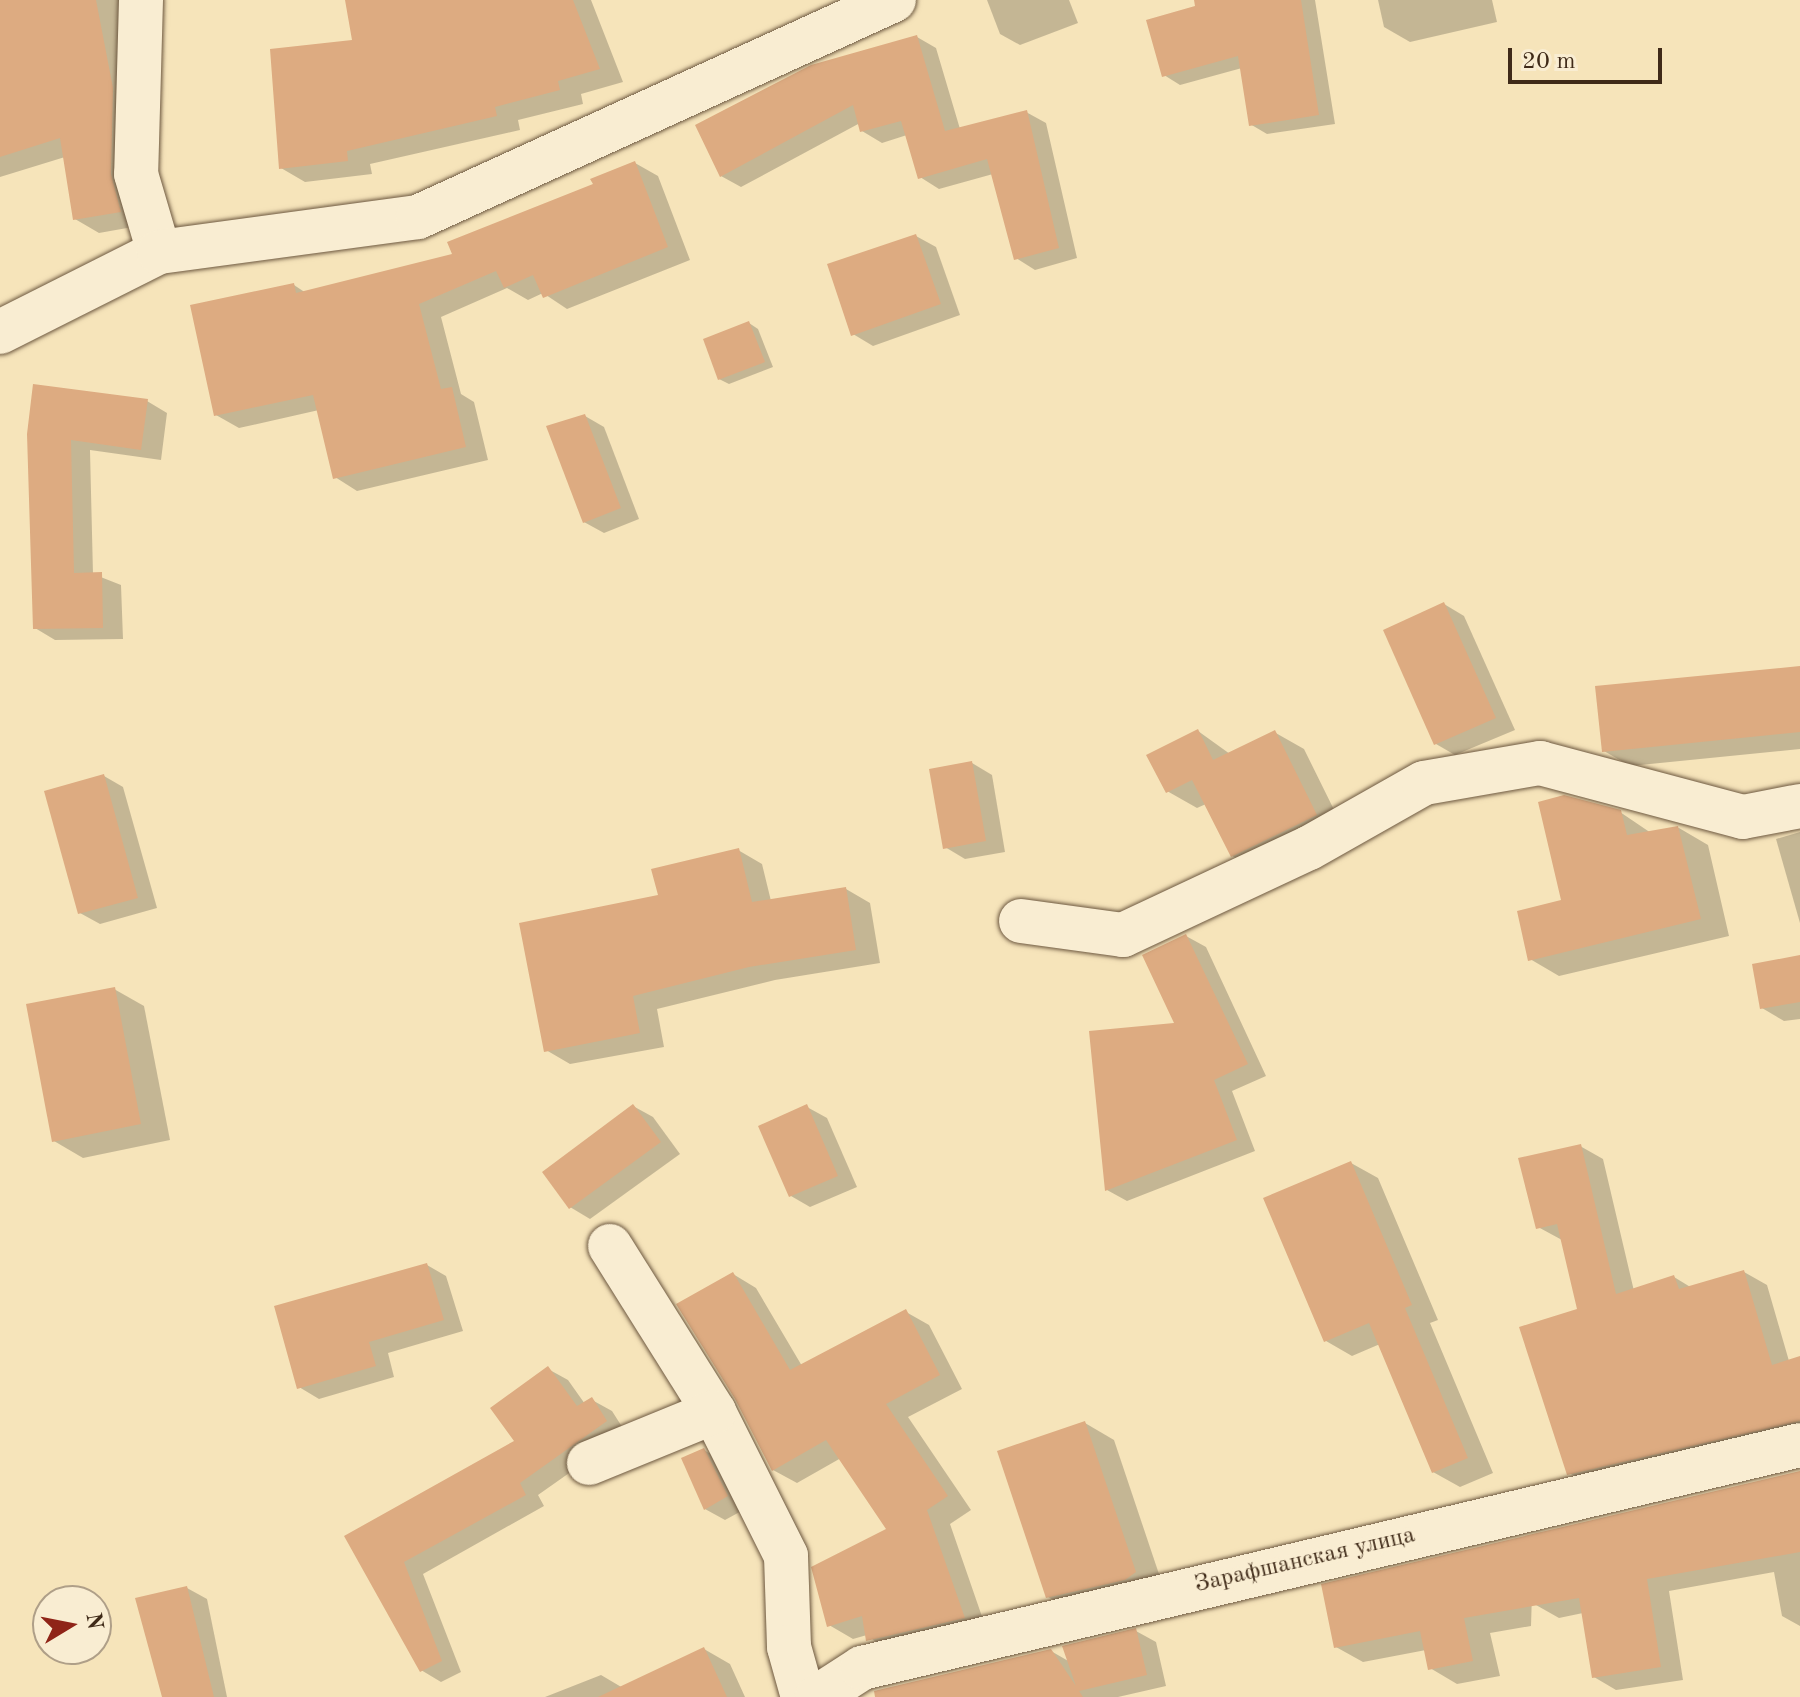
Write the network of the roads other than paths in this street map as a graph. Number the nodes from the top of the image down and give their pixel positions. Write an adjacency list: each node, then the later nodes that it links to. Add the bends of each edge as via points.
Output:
1 (141, 0): 3 (street, via 136,174)
2 (894, 0): 3 (street, via 418,217)
3 (159, 252): 4 (street)
4 (0, 332)
5 (1800, 806): 6 (street, via 1743,817 1540,763 1424,783 1309,848 1123,935)
6 (1021, 921)
7 (610, 1246): 8 (street)
8 (714, 1412): 10 (street); 11 (street, via 786,1556 789,1647)
9 (1800, 1445): 12 (street, Зарафшанская улица, via 862,1668)
10 (589, 1463)
11 (803, 1697)
12 (817, 1697)

